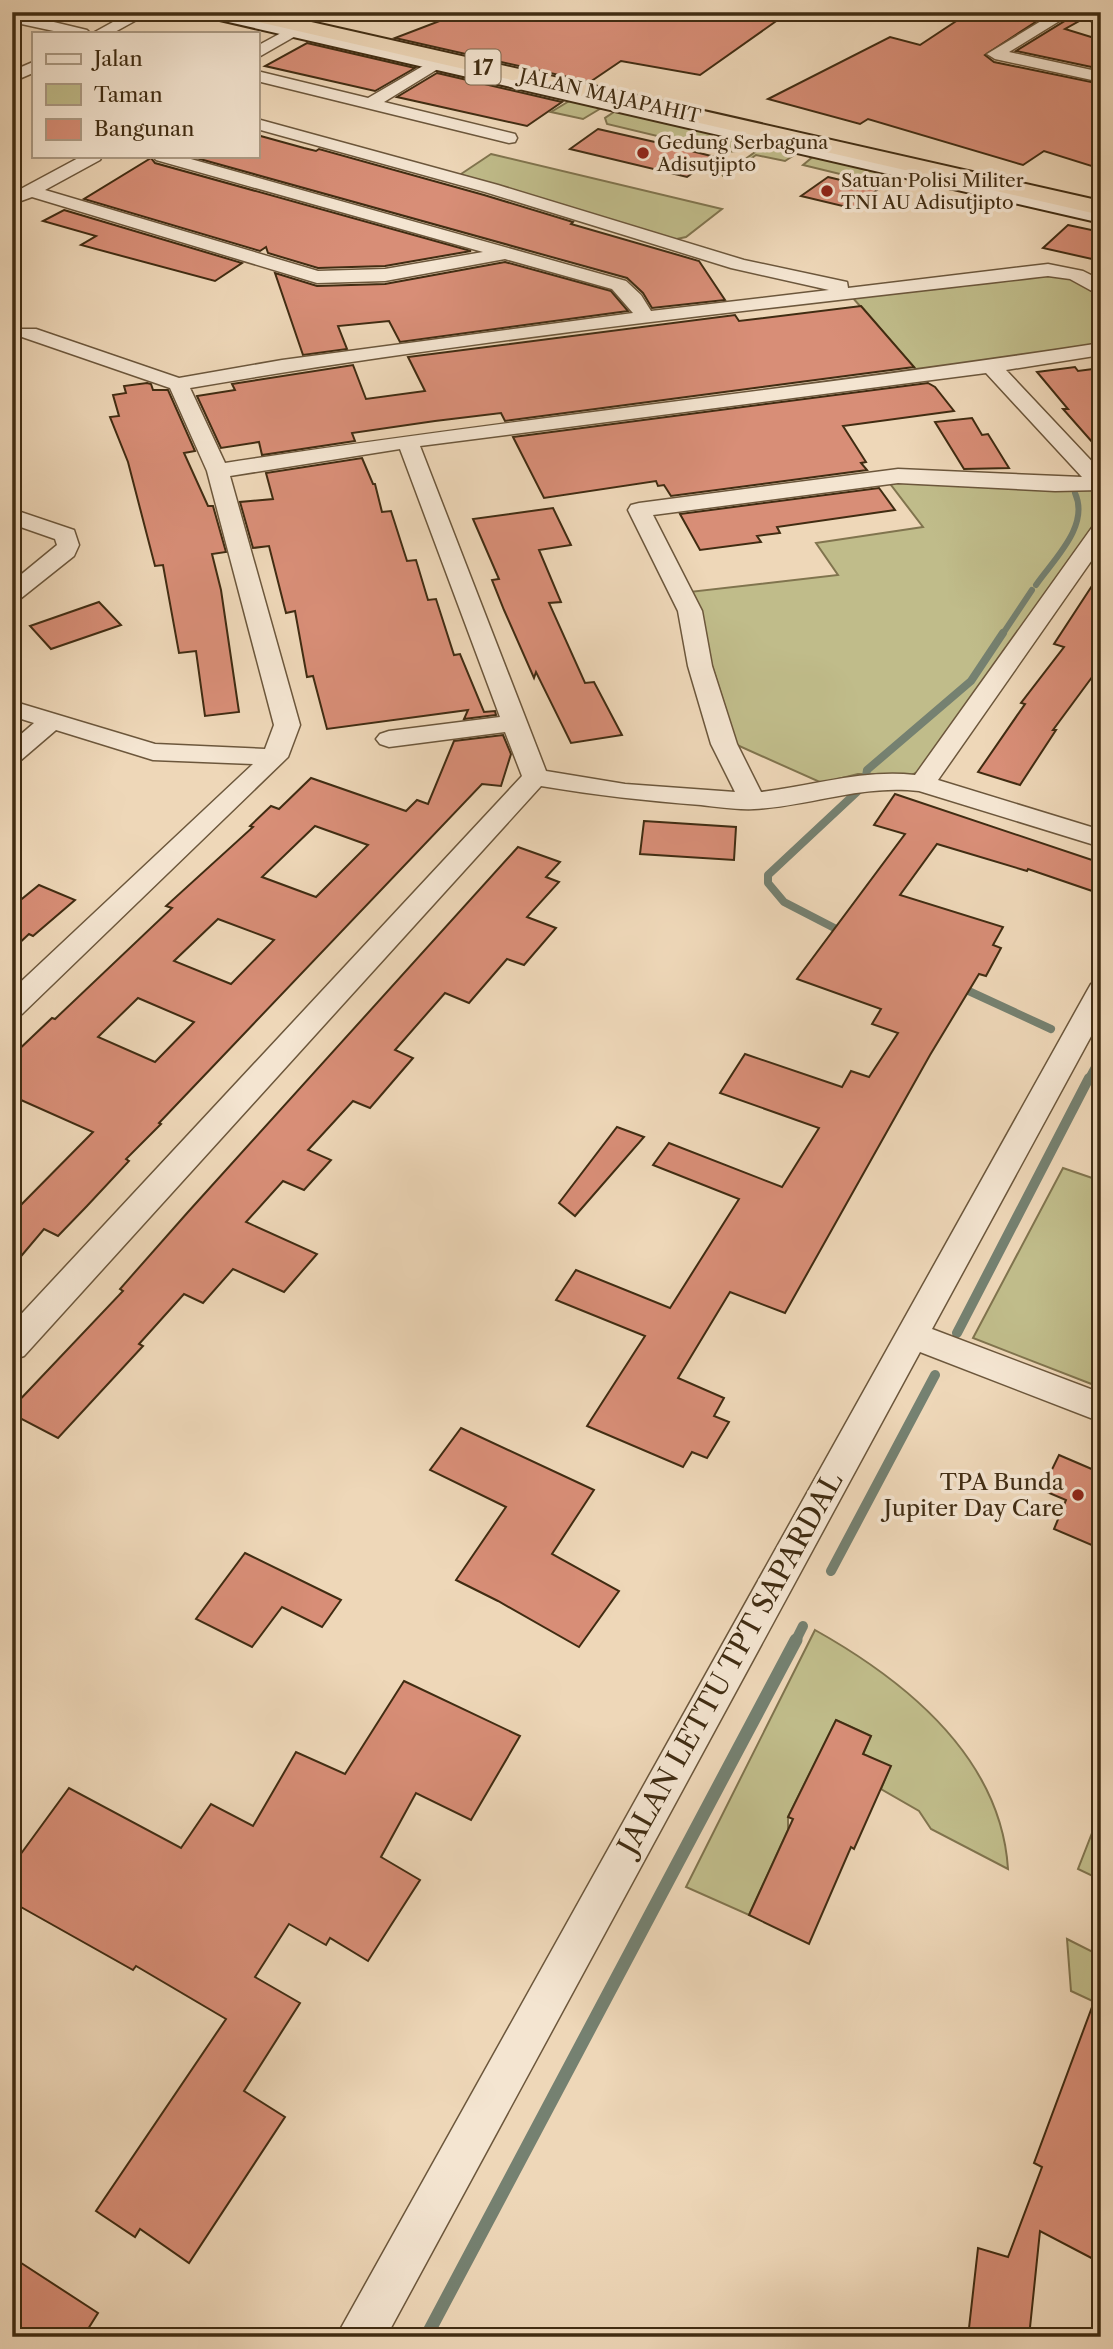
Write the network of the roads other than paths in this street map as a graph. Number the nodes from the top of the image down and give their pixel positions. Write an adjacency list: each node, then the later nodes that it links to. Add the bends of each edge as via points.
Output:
1 (144, 12): 12 (street)
2 (211, 12): 10 (street)
3 (242, 12): 19 (highway, JALAN MAJAPAHIT / 17)
4 (283, 12): 25 (highway, JALAN MAJAPAHIT / 17)
5 (314, 12): 25 (street)
6 (1067, 12): 17 (street, via 995,54)
7 (1083, 12): 8 (street)
8 (1101, 17)
9 (12, 18): 11 (street)
10 (294, 31): 13 (street); 14 (street)
11 (77, 32)
12 (103, 32)
13 (259, 52)
14 (435, 64): 19 (street); 20 (street)
15 (32, 68): 18 (street)
16 (259, 76): 20 (street)
17 (1101, 76)
18 (15, 80)
19 (526, 80): 28 (street)
20 (372, 103): 22 (street)
21 (259, 125): 31 (street, via 465,180 680,246 798,278)
22 (509, 138)
23 (89, 158): 26 (street)
24 (169, 158): 29 (street)
25 (947, 158): 28 (highway, JALAN MAJAPAHIT / 17)
26 (30, 191): 27 (street); 29 (street, via 317,277 428,268)
27 (12, 200)
28 (1097, 205)
29 (506, 253): 32 (street, via 620,285)
30 (1101, 290): 31 (street, via 1076,274 1048,271)
31 (870, 291): 32 (street)
32 (646, 317): 36 (street)
33 (29, 334): 36 (street)
34 (1101, 349): 35 (street)
35 (991, 366): 37 (street); 39 (street)
36 (178, 384): 38 (street)
37 (408, 441): 38 (street); 45 (street)
38 (218, 471): 48 (street, via 286,725)
39 (1100, 483): 51 (street, via 898,476 639,510 690,611 700,666 724,744)
40 (12, 516): 42 (street, via 66,536 68,545)
41 (1101, 531): 50 (street)
42 (12, 594)
43 (12, 708): 44 (street)
44 (52, 721): 47 (street); 48 (street, via 153,752)
45 (515, 723): 46 (street); 49 (street)
46 (389, 739)
47 (12, 755)
48 (275, 757): 54 (street)
49 (535, 777): 51 (street, via 625,792); 56 (street)
50 (922, 784): 51 (street, via 872,781); 52 (street)
51 (752, 800)
52 (1101, 839)
53 (1101, 991): 55 (street, JALAN LETTU TPT SAPARDAL)
54 (12, 1007)
55 (911, 1335): 57 (street); 58 (street, JALAN LETTU TPT SAPARDAL)
56 (12, 1348)
57 (1101, 1408)
58 (360, 2337)

